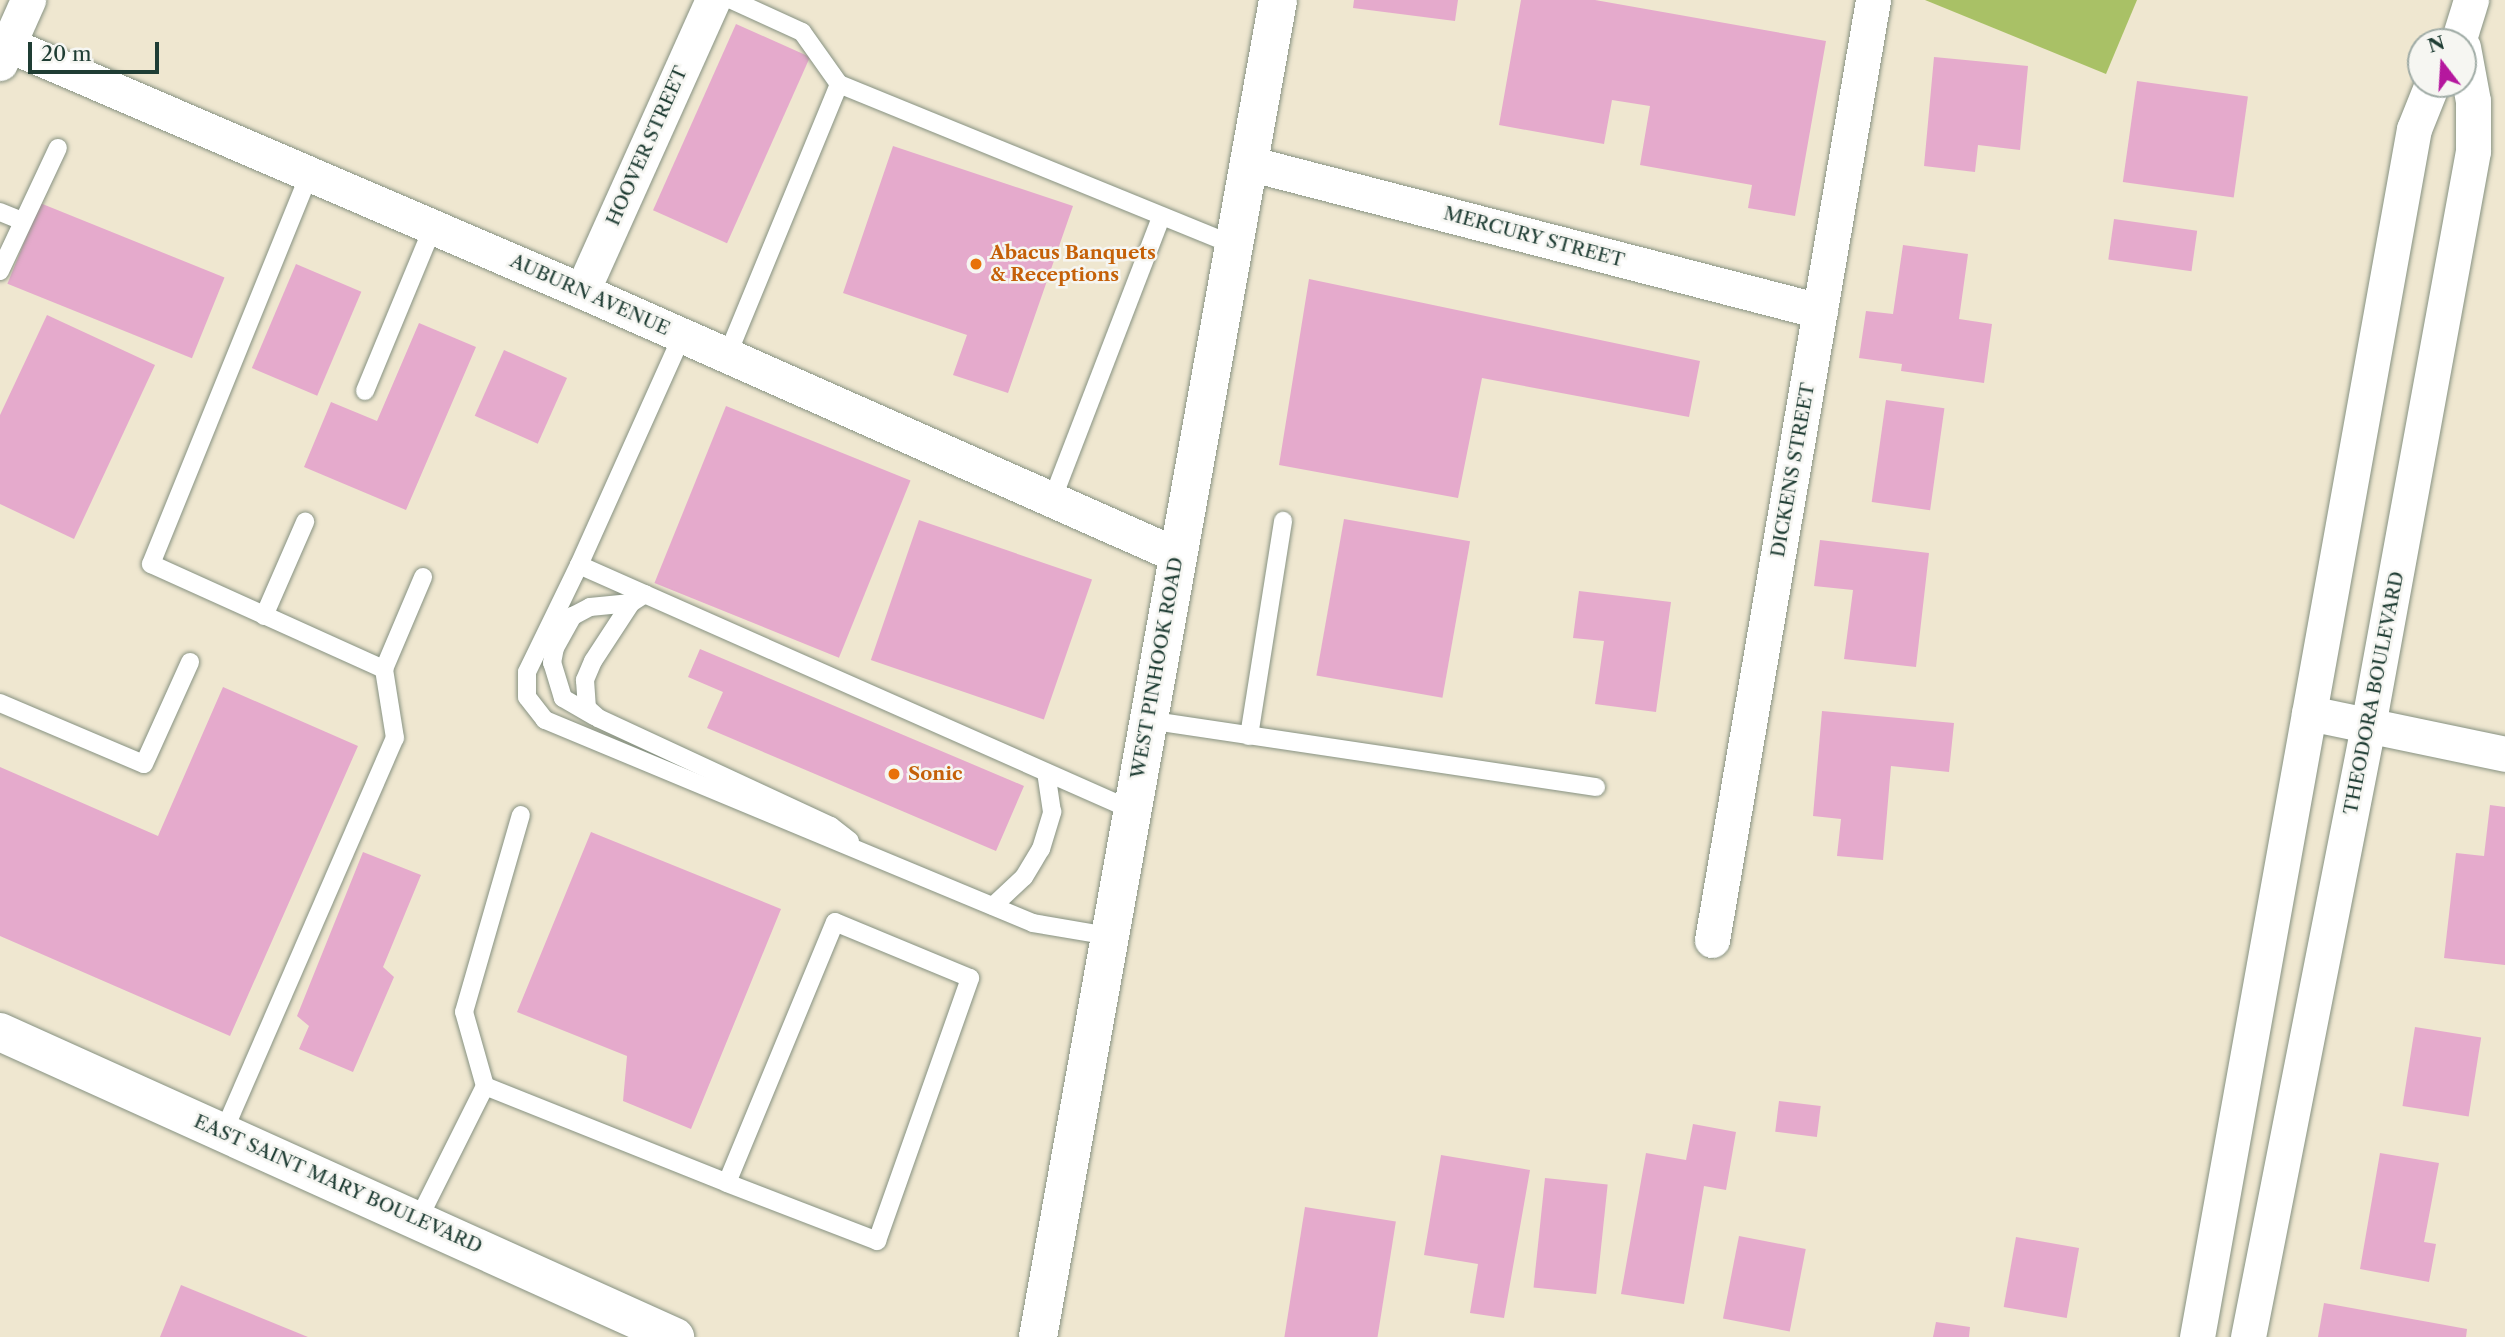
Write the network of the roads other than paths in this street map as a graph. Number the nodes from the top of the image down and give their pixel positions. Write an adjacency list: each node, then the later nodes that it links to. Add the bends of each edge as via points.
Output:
1 (28, 0): 8 (street)
2 (713, 0): 21 (street, HOOVER STREET)
3 (732, 0): 9 (lane, via 802,32)
4 (1278, 0): 13 (main road, WEST PINHOOK ROAD)
5 (1873, 0): 22 (street, DICKENS STREET)
6 (2471, 0): 7 (street, THEODORA BOULEVARD)
7 (2464, 28)
8 (3, 50): 14 (street, AUBURN AVENUE)
9 (839, 84): 16 (lane); 24 (lane)
10 (2426, 98): 37 (street, via 2414,129)
11 (2472, 98): 40 (street, THEODORA BOULEVARD, via 2473,151)
12 (58, 148): 17 (lane)
13 (1248, 163): 19 (main road, WEST PINHOOK ROAD); 22 (street, MERCURY STREET)
14 (309, 175): 18 (street, AUBURN AVENUE); 33 (lane, via 151,564)
15 (0, 212): 17 (lane)
16 (1161, 218): 19 (lane); 26 (lane)
17 (22, 221): 20 (lane)
18 (433, 227): 21 (street, AUBURN AVENUE); 25 (lane)
19 (1234, 245): 29 (main road, WEST PINHOOK ROAD)
20 (0, 271)
21 (582, 291): 23 (street, AUBURN AVENUE)
22 (1820, 311): 50 (street, DICKENS STREET)
23 (682, 336): 24 (street, AUBURN AVENUE); 30 (lane)
24 (727, 356): 26 (street, AUBURN AVENUE)
25 (365, 391)
26 (1052, 500): 29 (street, AUBURN AVENUE)
27 (1283, 521): 41 (lane)
28 (305, 522): 33 (lane)
29 (1177, 555): 39 (main road, WEST PINHOOK ROAD)
30 (579, 565): 32 (lane); 47 (lane, via 527,672 527,697 545,720)
31 (423, 577): 35 (lane)
32 (638, 599): 38 (lane, via 585,680 584,700); 38 (lane, via 590,607 573,615 555,648 552,663 563,698); 43 (lane)
33 (264, 616): 35 (lane)
34 (190, 662): 36 (lane, via 144,764)
35 (384, 669): 53 (lane, via 395,738)
36 (0, 702)
37 (2309, 713): 40 (street); 58 (street)
38 (598, 718): 47 (lane, via 831,826)
39 (1147, 720): 41 (lane); 45 (main road, WEST PINHOOK ROAD)
40 (2368, 726): 42 (street); 59 (street, THEODORA BOULEVARD)
41 (1249, 736): 44 (lane)
42 (2505, 754)
43 (1045, 772): 45 (lane); 48 (lane, via 1052,812 1041,849 1024,877)
44 (1596, 787)
45 (1132, 810): 49 (main road, WEST PINHOOK ROAD)
46 (521, 814): 52 (lane, via 464,1012)
47 (869, 855): 48 (lane)
48 (993, 906): 49 (lane, via 1032,923)
49 (1109, 936): 57 (main road, WEST PINHOOK ROAD)
50 (1712, 940)
51 (0, 1032): 53 (main road, EAST SAINT MARY BOULEVARD)
52 (485, 1086): 54 (lane); 55 (lane)
53 (223, 1133): 55 (main road, EAST SAINT MARY BOULEVARD)
54 (727, 1183): 54 (lane, via 877,1241 970,978 835,922)
55 (418, 1220): 56 (main road, EAST SAINT MARY BOULEVARD)
56 (653, 1332)
57 (1038, 1337)
58 (2197, 1337)
59 (2248, 1337)

